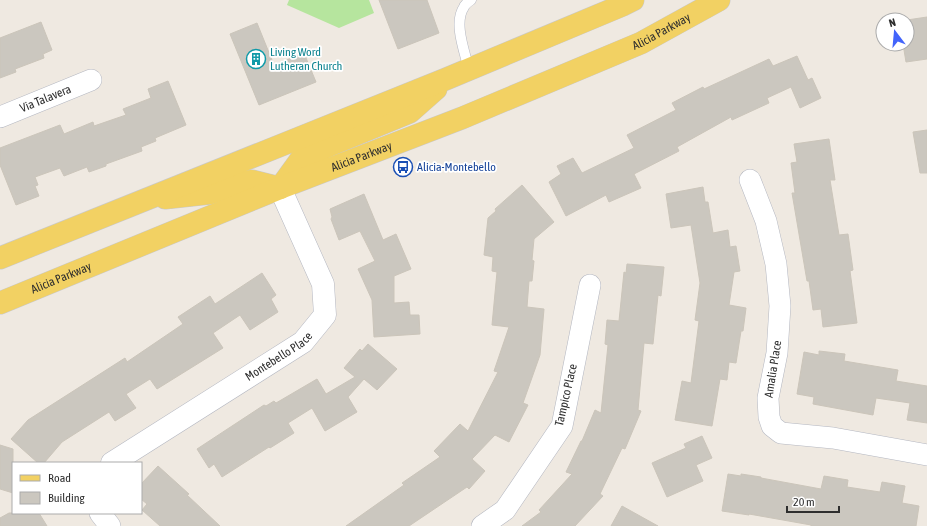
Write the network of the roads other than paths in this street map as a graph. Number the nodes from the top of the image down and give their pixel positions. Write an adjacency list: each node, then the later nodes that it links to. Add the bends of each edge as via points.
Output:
1 (471, 0): 4 (lane, via 464,6 460,17 461,36)
2 (633, 0): 4 (main road)
3 (719, 0): 9 (main road, Alicia Parkway, via 641,43 462,118)
4 (469, 70): 5 (main road)
5 (446, 79): 9 (main road, via 410,112 301,159); 10 (main road)
6 (91, 80): 7 (street, Via Talavera)
7 (0, 117)
8 (750, 180): 14 (street, Amalia Place, via 766,221 776,264 779,299 777,353 768,398 772,426 781,434 833,438)
9 (280, 188): 10 (main road, via 248,181 211,194); 13 (main road, Alicia Parkway); 15 (street, Montebello Place, via 323,284 324,315 303,342)
10 (144, 200): 11 (main road)
11 (0, 258)
12 (590, 285): 18 (street, Tampico Place, via 562,426 505,510)
13 (0, 303)
14 (927, 455)
15 (114, 462)
16 (101, 514): 17 (street)
17 (110, 526)
18 (482, 526)

